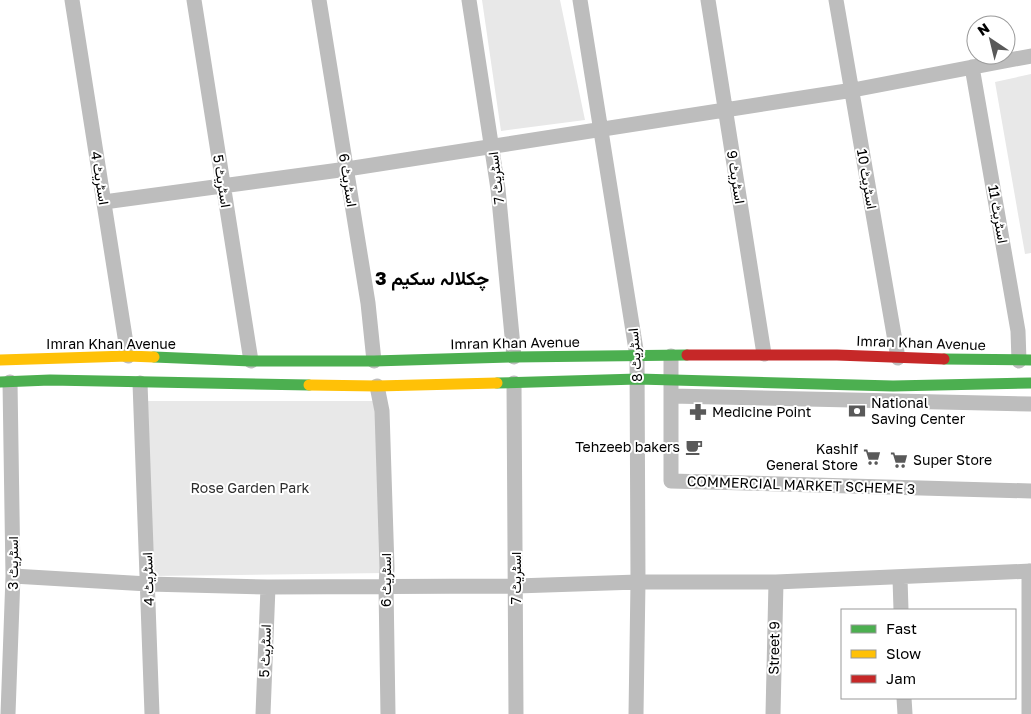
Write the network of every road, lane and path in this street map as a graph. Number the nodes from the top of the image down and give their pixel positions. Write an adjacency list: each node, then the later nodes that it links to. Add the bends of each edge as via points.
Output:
1 (72, 0): 16 (street, اسٹریٹ 4)
2 (194, 0): 15 (street, اسٹریٹ 5)
3 (319, 0): 14 (street, اسٹریٹ 6)
4 (469, 0): 13 (street, اسٹریٹ 7)
5 (580, 0): 12 (street, اسٹریٹ 8)
6 (708, 0): 11 (street, اسٹریٹ 9)
7 (836, 0): 10 (street, اسٹریٹ 10)
8 (1031, 56): 9 (street)
9 (972, 67): 10 (street); 24 (street, اسٹریٹ 11)
10 (852, 90): 11 (street); 22 (street, اسٹریٹ 10)
11 (725, 110): 12 (street); 17 (street, اسٹریٹ 9)
12 (600, 129): 13 (street); 19 (street, اسٹریٹ 8)
13 (492, 145): 14 (street); 21 (street, اسٹریٹ 7)
14 (347, 169): 15 (street); 26 (street, اسٹریٹ 6)
15 (223, 186): 16 (street); 25 (street, اسٹریٹ 5)
16 (104, 202): 18 (street, اسٹریٹ 4)
17 (764, 354): 20 (main road, Imran Khan Avenue); 22 (main road, Imran Khan Avenue)
18 (128, 356): 23 (main road, Imran Khan Avenue); 25 (main road, Imran Khan Avenue)
19 (637, 356): 20 (main road, Imran Khan Avenue); 21 (main road, Imran Khan Avenue); 27 (street, اسٹریٹ 8)
20 (671, 356): 28 (street, COMMERCIAL MARKET SCHEME 3)
21 (514, 357): 26 (main road, Imran Khan Avenue)
22 (898, 358): 24 (main road, Imran Khan Avenue)
23 (0, 360)
24 (1025, 360)
25 (251, 361): 26 (main road, Imran Khan Avenue)
26 (374, 361)
27 (638, 379): 28 (main road); 31 (main road); 40 (street, اسٹریٹ 8)
28 (671, 380): 32 (main road, via 893,386); 34 (street, COMMERCIAL MARKET SCHEME 3)
29 (5, 382): 30 (main road); 38 (street, اسٹریٹ 3)
30 (140, 383): 33 (main road); 42 (street, اسٹریٹ 4)
31 (514, 383): 33 (main road); 44 (street, اسٹریٹ 7)
32 (1031, 383)
33 (378, 386): 43 (street, اسٹریٹ 6, via 382,411)
34 (671, 396): 35 (street); 36 (street, COMMERCIAL MARKET SCHEME 3, via 671,481)
35 (1031, 404)
36 (1031, 491)
37 (1030, 571): 39 (street); 47 (street)
38 (13, 576): 42 (street); 49 (street, اسٹریٹ 3)
39 (900, 578): 41 (street); 46 (street)
40 (638, 582): 41 (street); 44 (street); 54 (street, اسٹریٹ 8)
41 (776, 582): 55 (street, Street 9)
42 (148, 584): 45 (street); 50 (street, اسٹریٹ 4)
43 (386, 586): 44 (street); 45 (street); 52 (street, اسٹریٹ 6)
44 (516, 586): 53 (street, اسٹریٹ 7)
45 (268, 587): 51 (street, اسٹریٹ 5)
46 (901, 609)
47 (1030, 685): 57 (street)
48 (904, 699): 56 (street)
49 (8, 714)
50 (152, 714)
51 (263, 714)
52 (388, 714)
53 (516, 714)
54 (636, 714)
55 (773, 714)
56 (905, 714)
57 (1029, 714)

